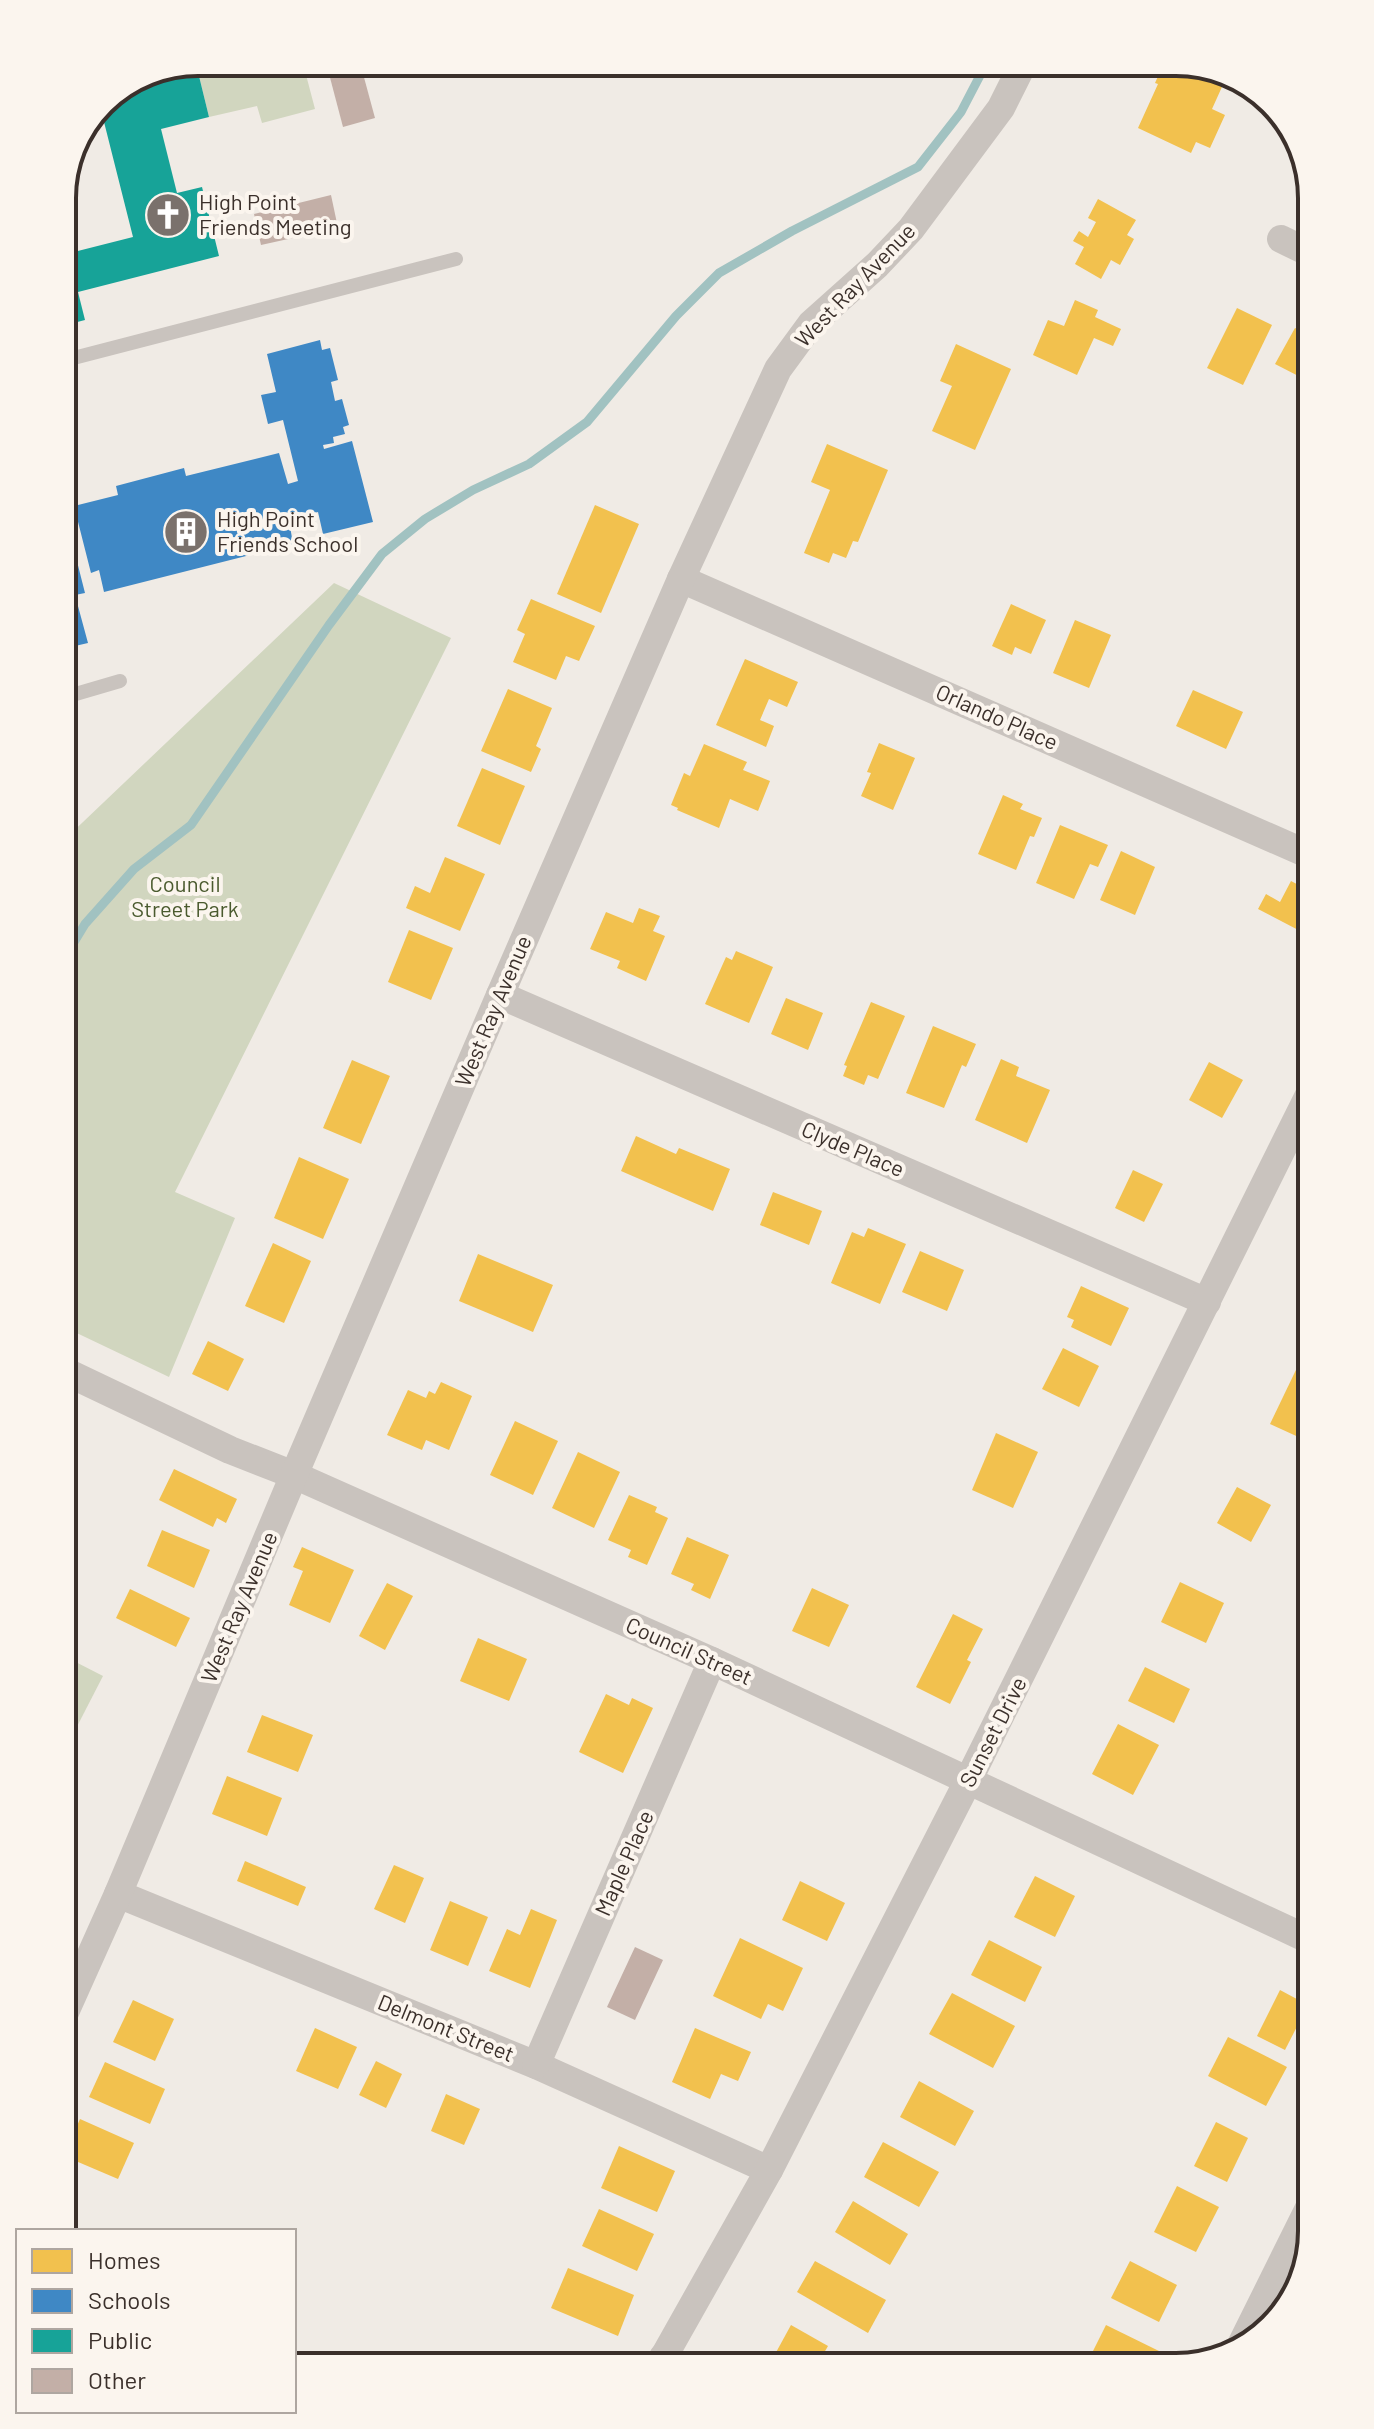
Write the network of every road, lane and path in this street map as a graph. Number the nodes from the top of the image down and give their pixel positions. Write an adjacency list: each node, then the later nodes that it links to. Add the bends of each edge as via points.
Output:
1 (1017, 76): 6 (street, West Ray Avenue, via 1001,108 911,229 811,324 778,369)
2 (1281, 239): 3 (street)
3 (1298, 247)
4 (456, 259): 5 (lane)
5 (76, 357)
6 (681, 579): 9 (street, Orlando Place); 10 (street, West Ray Avenue)
7 (120, 681): 8 (lane)
8 (76, 694)
9 (1298, 850)
10 (500, 995): 12 (street, Clyde Place); 14 (street, West Ray Avenue)
11 (1298, 1117): 12 (street, Sunset Drive)
12 (1207, 1302): 16 (street, Sunset Drive)
13 (76, 1377): 14 (street, Council Street)
14 (294, 1475): 15 (street, Council Street); 17 (street, West Ray Avenue)
15 (712, 1661): 16 (street, Council Street); 20 (street, Maple Place)
16 (968, 1781): 18 (street, Council Street); 21 (street, Sunset Drive)
17 (118, 1894): 19 (street, West Ray Avenue); 20 (street, Delmont Street)
18 (1298, 1934)
19 (76, 1988)
20 (536, 2065): 21 (street, Delmont Street)
21 (769, 2170): 24 (street, Sunset Drive)
22 (1298, 2230): 23 (street)
23 (1249, 2328)
24 (674, 2353)

